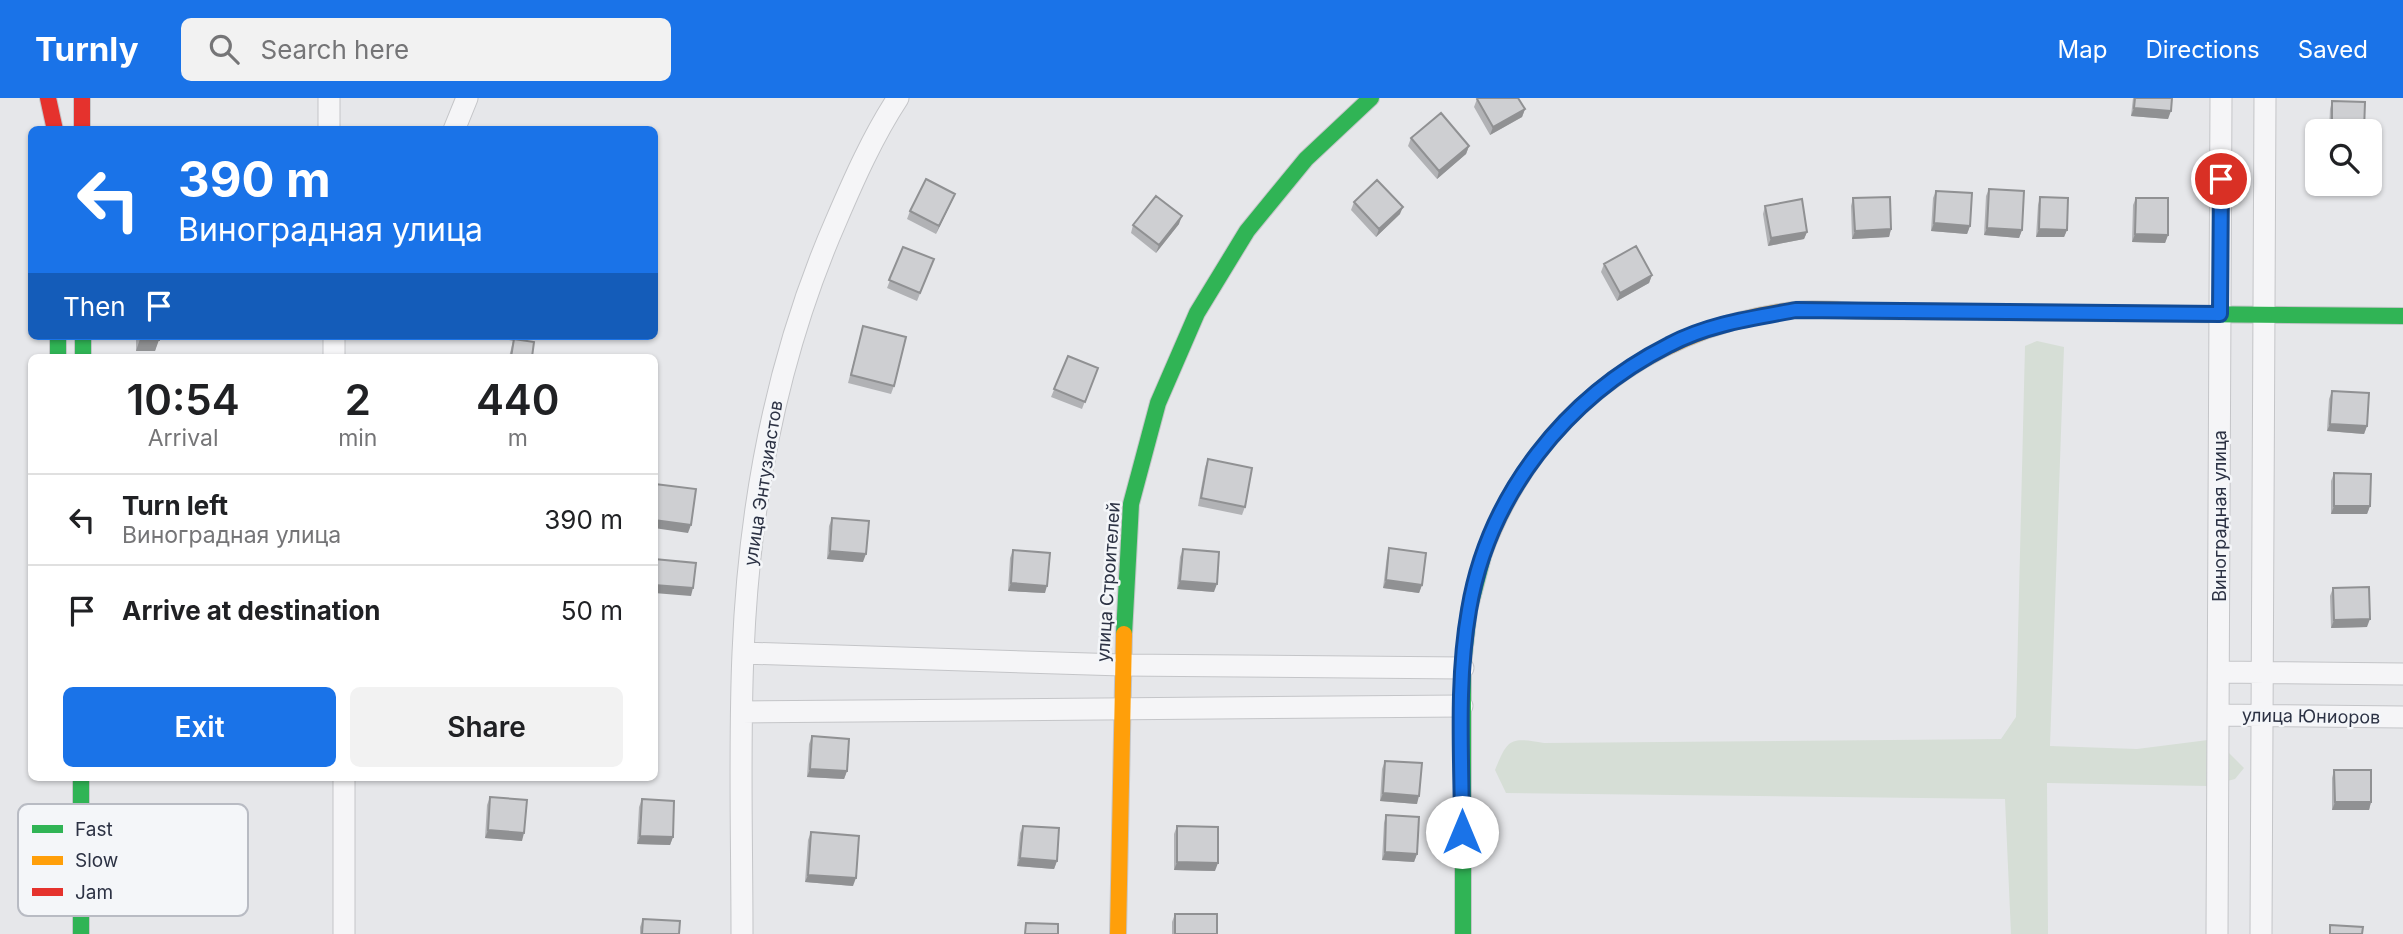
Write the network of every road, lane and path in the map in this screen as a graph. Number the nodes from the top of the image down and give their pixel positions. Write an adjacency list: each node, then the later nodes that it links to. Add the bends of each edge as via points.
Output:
1 (48, 98): 10 (street)
2 (58, 98): 11 (street)
3 (82, 98): 12 (street)
4 (328, 98): 13 (street)
5 (467, 98): 14 (street)
6 (898, 98): 18 (street, улица Энтузиастов, via 854,178 819,259 780,377 754,519)
7 (1371, 98): 19 (street, улица Строителей, via 1306,159 1247,231 1197,313 1158,403 1131,504)
8 (2221, 98): 15 (street, Виноградная улица)
9 (2265, 98): 16 (street)
10 (56, 126)
11 (57, 126)
12 (82, 126)
13 (329, 126)
14 (456, 126)
15 (2220, 314): 16 (street); 20 (street, via 1796,310 1730,322 1670,344 1614,377 1560,424 1514,486 1481,558); 21 (street, Виноградная улица)
16 (2264, 315): 17 (street); 22 (street)
17 (2403, 316)
18 (743, 653): 19 (street); 26 (street, улица Энтузиастов)
19 (1122, 665): 20 (street); 25 (street, улица Строителей)
20 (1463, 668): 24 (street)
21 (2219, 672): 22 (street); 27 (street, Виноградная улица)
22 (2262, 673): 23 (street); 28 (street)
23 (2403, 674)
24 (1462, 706): 25 (street); 38 (street)
25 (1121, 707): 26 (street); 37 (street, улица Строителей)
26 (742, 712): 36 (street, улица Энтузиастов)
27 (2218, 715): 28 (street, улица Юниоров); 39 (street, Виноградная улица)
28 (2262, 715): 29 (street, улица Юниоров); 40 (street)
29 (2403, 717)
30 (81, 781): 32 (street)
31 (344, 781): 35 (street)
32 (81, 804)
33 (80, 916): 34 (street)
34 (80, 934)
35 (344, 934)
36 (742, 934)
37 (1118, 934)
38 (1463, 934)
39 (2217, 934)
40 (2261, 934)

